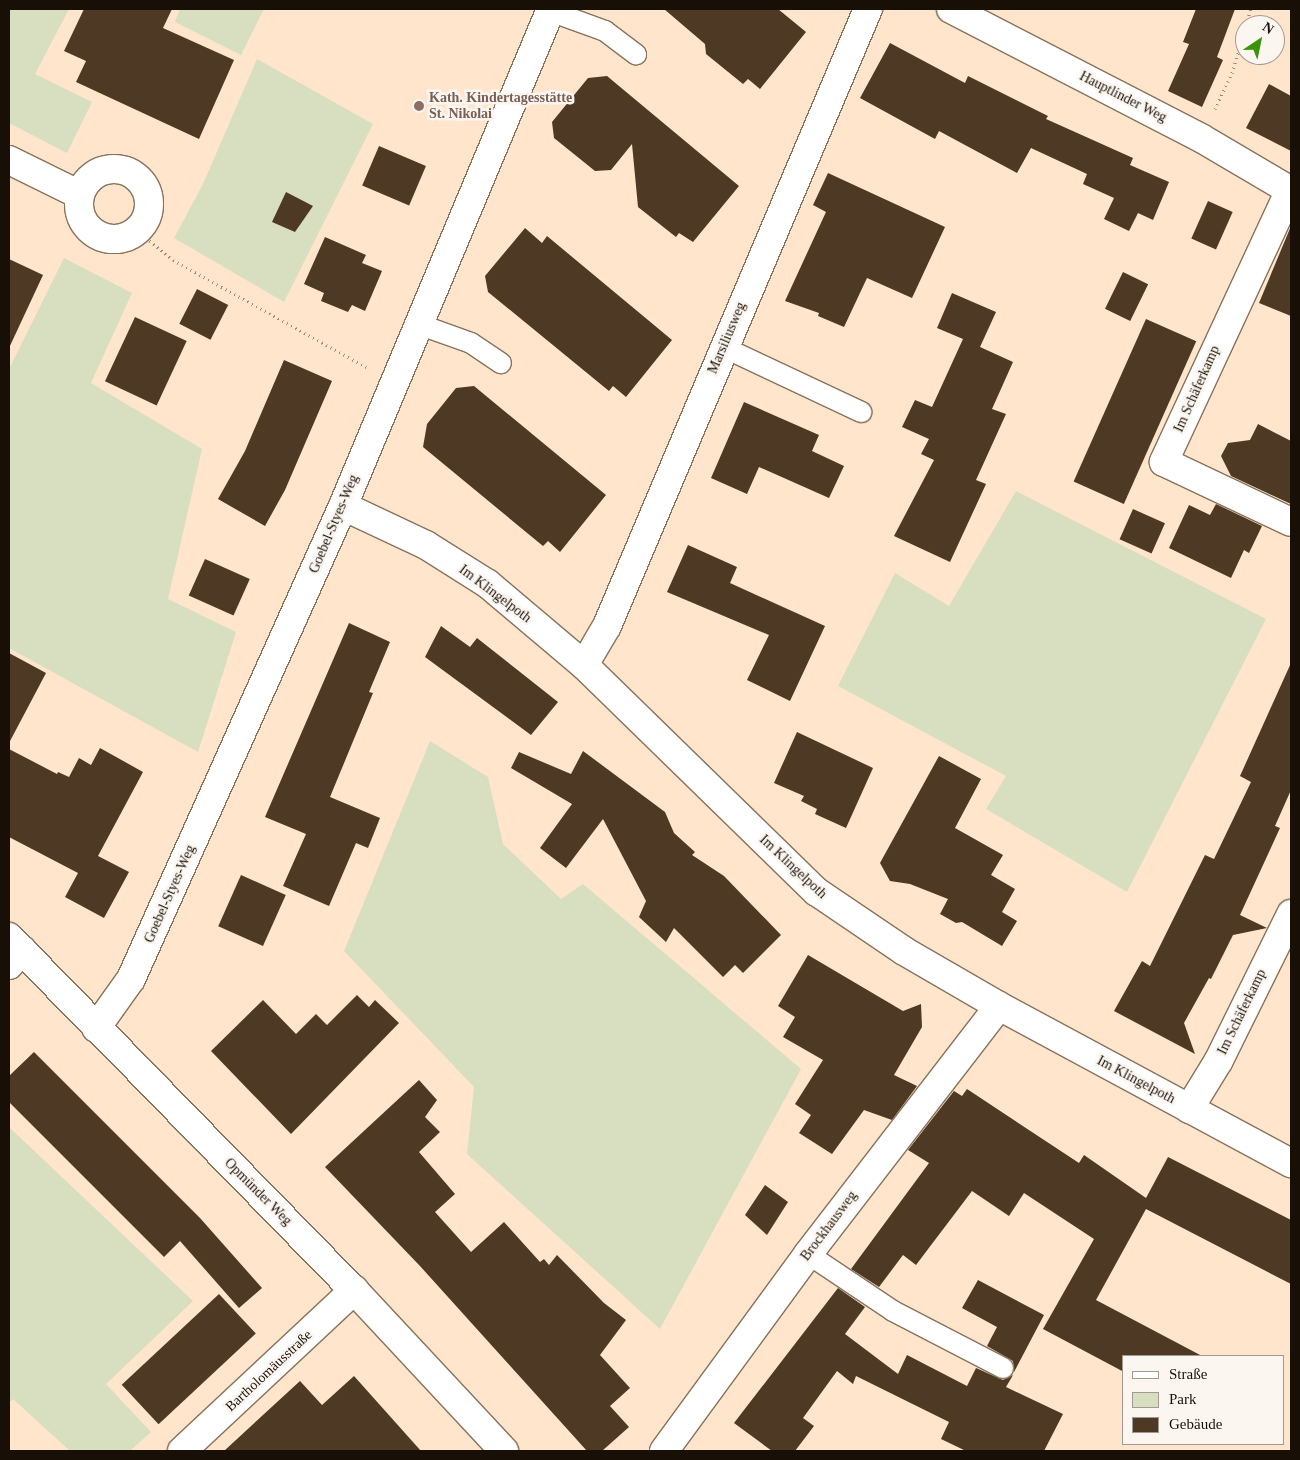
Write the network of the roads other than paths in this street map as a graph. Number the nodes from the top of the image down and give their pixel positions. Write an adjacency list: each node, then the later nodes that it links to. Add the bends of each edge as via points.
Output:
1 (868, 9): 9 (street, Marsiliusweg)
2 (951, 9): 6 (street, Hauptlinder Weg, via 1202,138)
3 (551, 10): 4 (lane, via 604,31); 8 (street, Goebel-Styes-Weg)
4 (636, 54)
5 (9, 160): 7 (street)
6 (1291, 191): 13 (street, Im Schäferkamp, via 1164,462)
7 (78, 194): 7 (street, via 93,174 124,169 143,183 150,210 138,231 105,240 80,218)
8 (418, 324): 10 (lane, via 471,343); 12 (street, Goebel-Styes-Weg)
9 (723, 347): 11 (lane); 14 (street, Marsiliusweg, via 608,626)
10 (501, 363)
11 (861, 412)
12 (343, 506): 14 (street, Im Klingelpoth, via 426,545 488,584); 18 (street, Goebel-Styes-Weg, via 131,979)
13 (1291, 522)
14 (584, 665): 17 (street, Im Klingelpoth, via 817,892 904,951)
15 (1291, 914): 19 (street, Im Schäferkamp, via 1219,1060)
16 (13, 951): 18 (street, Opmünder Weg)
17 (999, 1006): 19 (street, Im Klingelpoth); 21 (street, Brockhausweg)
18 (96, 1028): 22 (street, Opmünder Weg)
19 (1189, 1109): 20 (street, Im Klingelpoth)
20 (1291, 1163)
21 (808, 1254): 23 (lane, via 893,1311); 26 (street, Brockhausweg)
22 (354, 1290): 24 (street, Bartholomäusstraße); 25 (street, Opmünder Weg)
23 (1003, 1368)
24 (182, 1451)
25 (504, 1451)
26 (664, 1451)

